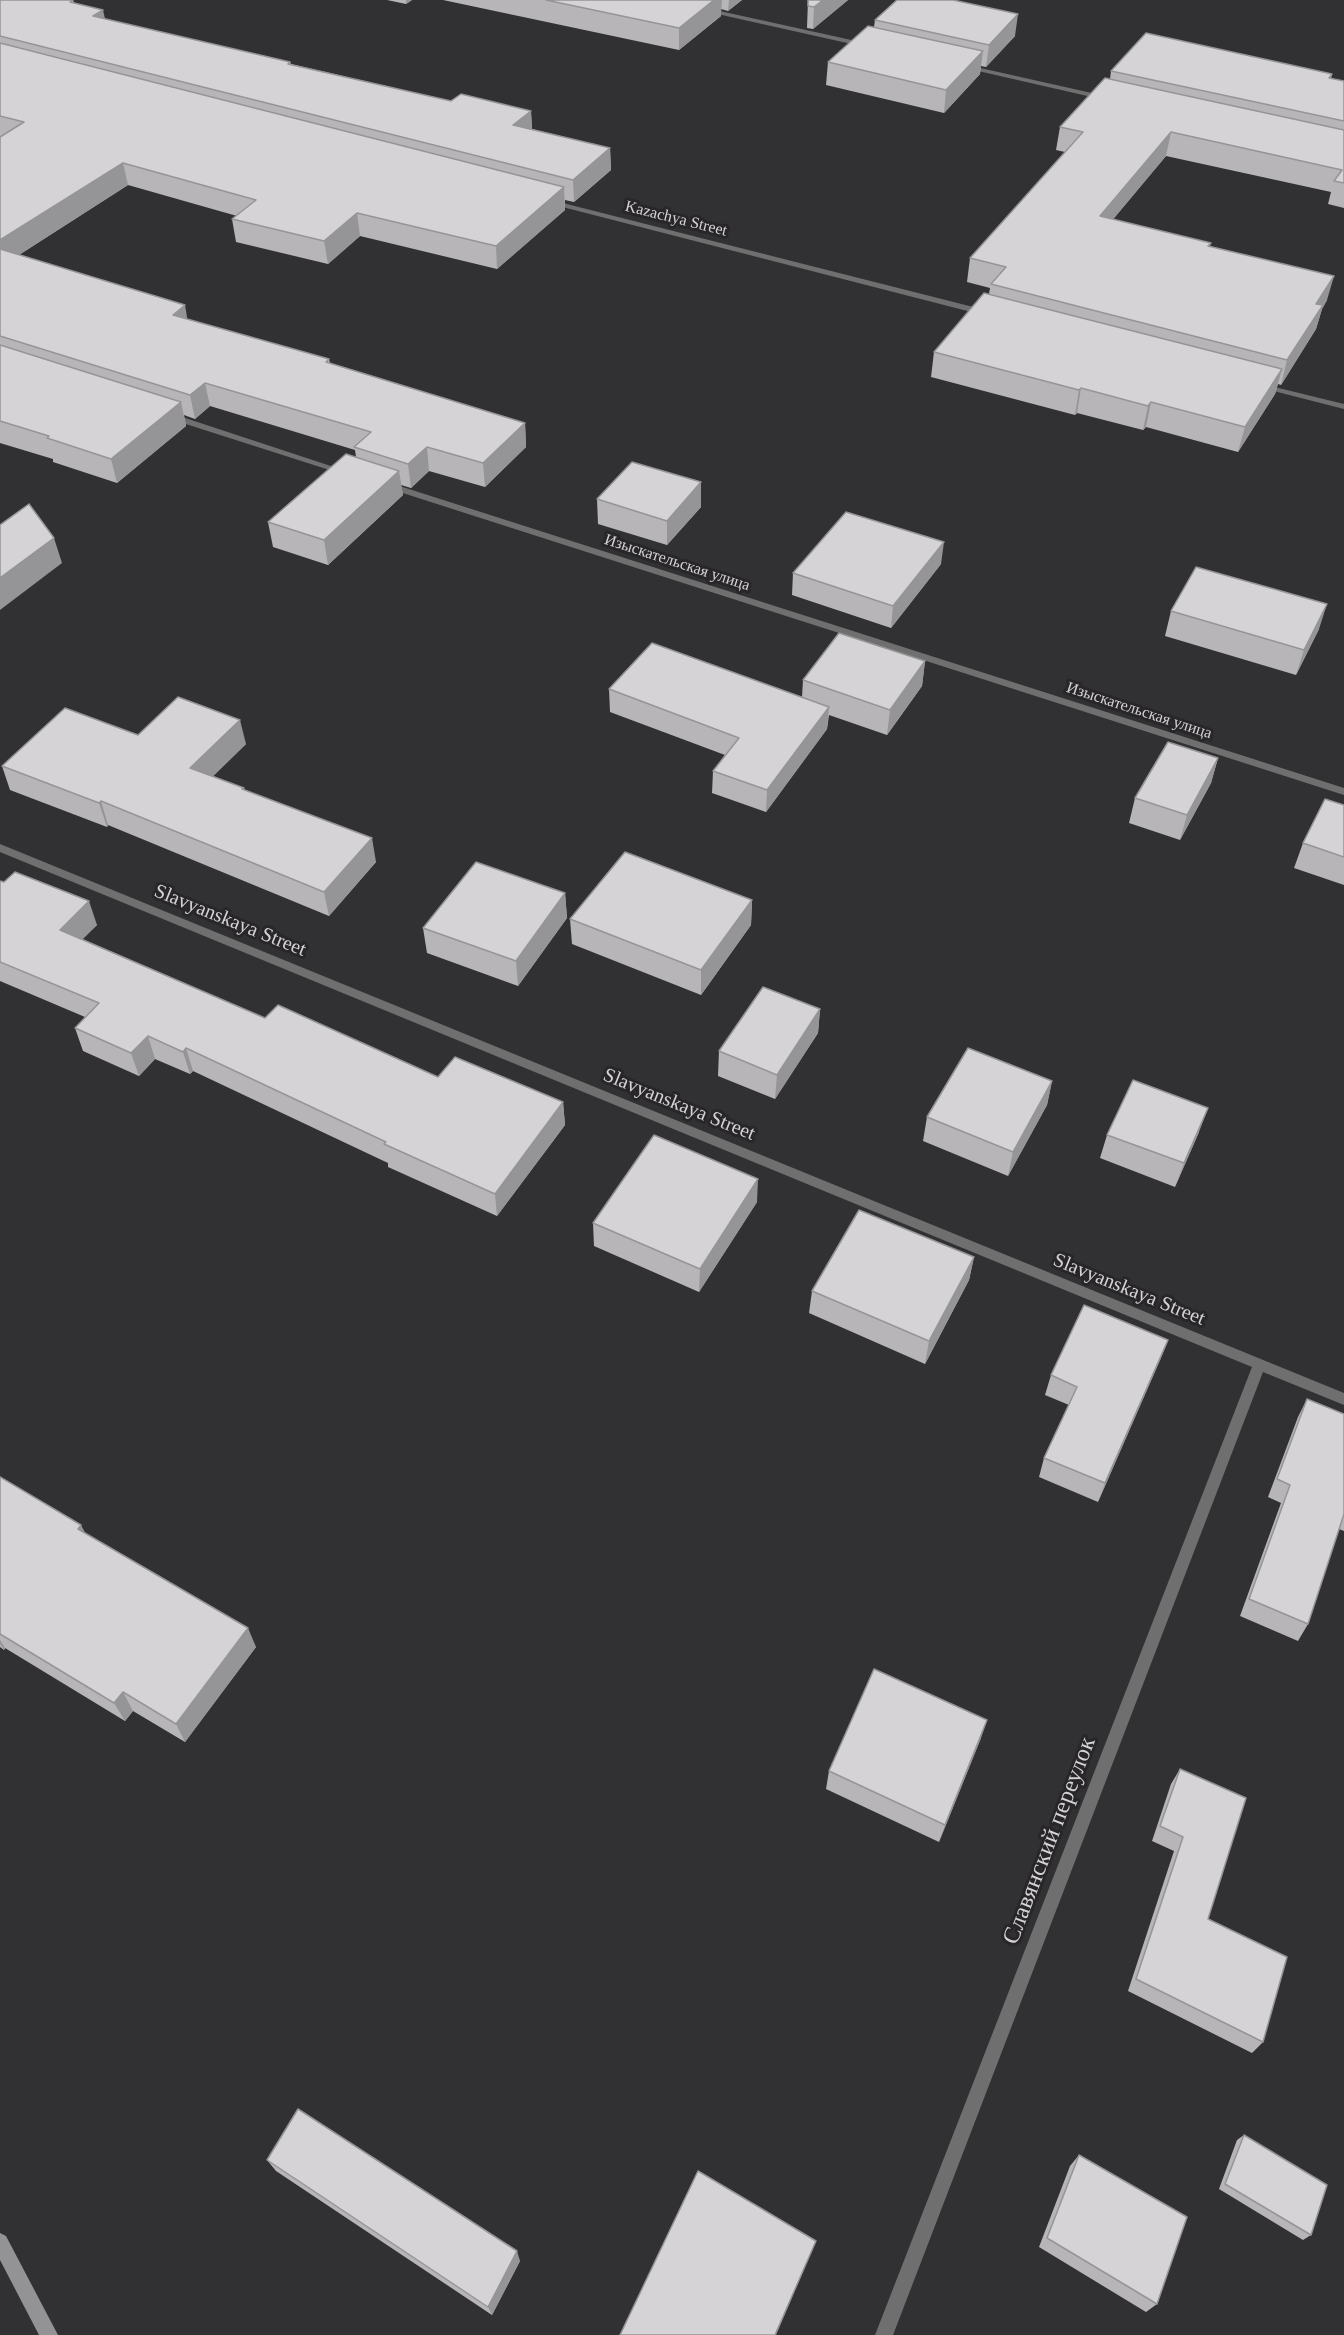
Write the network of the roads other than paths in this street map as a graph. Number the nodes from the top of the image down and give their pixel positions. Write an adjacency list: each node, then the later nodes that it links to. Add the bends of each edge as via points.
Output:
1 (696, 8): 2 (street)
2 (869, 46)
3 (962, 66): 4 (street)
4 (1112, 99)
5 (542, 199): 6 (street, Kazachya Street)
6 (991, 314)
7 (1254, 383): 8 (street)
8 (1344, 407)
9 (159, 412): 10 (street)
10 (353, 475)
11 (376, 482): 12 (street, Изыскательская улица)
12 (1344, 792)
13 (0, 848): 14 (street, Slavyanskaya Street)
14 (1260, 1365): 15 (street, Slavyanskaya Street); 18 (street, Славянский переулок)
15 (1344, 1399)
16 (0, 2242): 17 (street)
17 (49, 2335)
18 (884, 2335)

